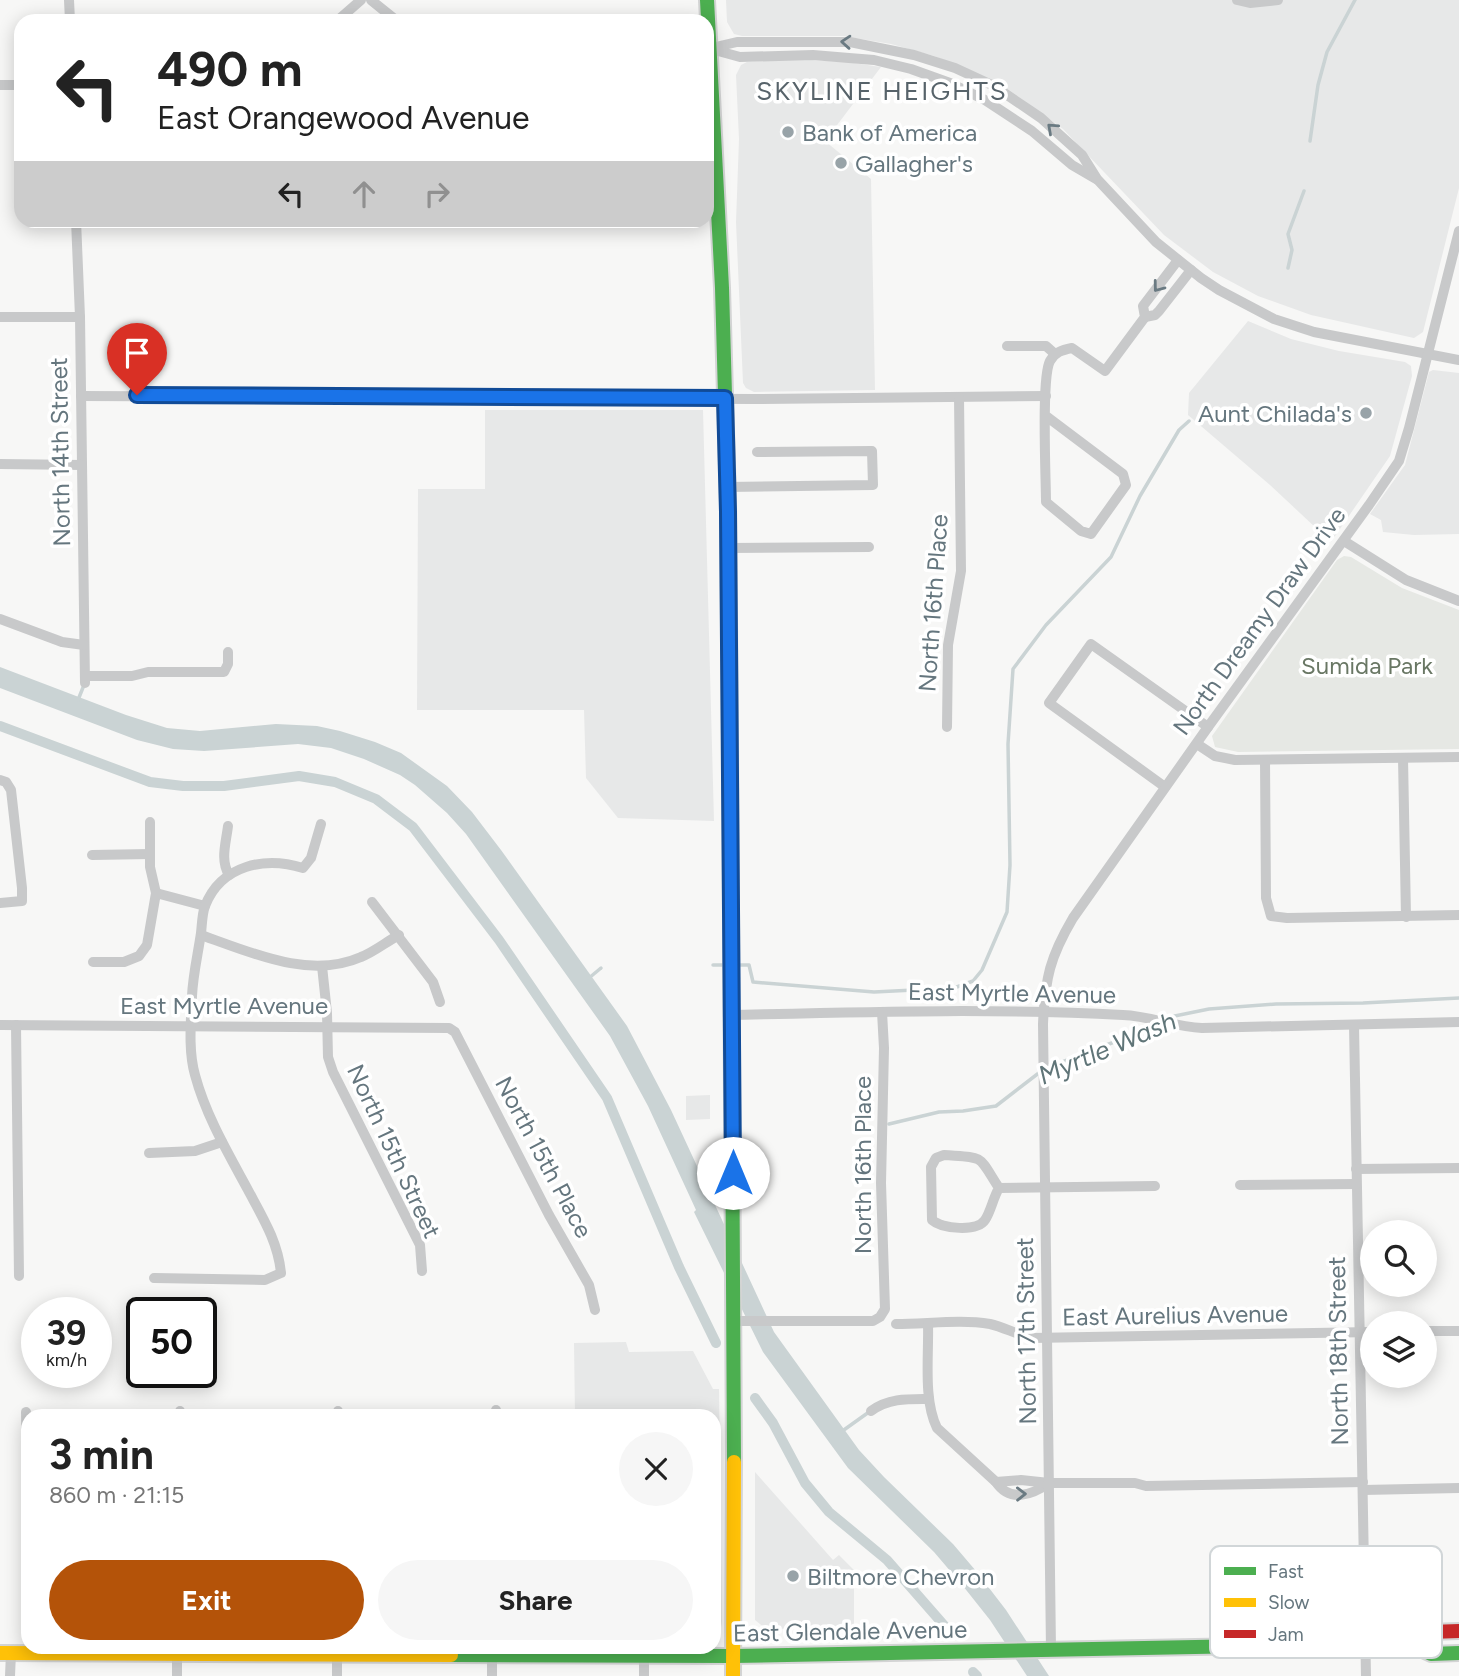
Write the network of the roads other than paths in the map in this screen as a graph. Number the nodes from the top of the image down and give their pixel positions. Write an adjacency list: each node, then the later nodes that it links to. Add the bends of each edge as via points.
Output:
1 (361, 0): 5 (street)
2 (371, 0): 6 (street)
3 (1237, 0): 4 (street)
4 (1278, 0)
5 (345, 14)
6 (388, 14)
7 (714, 48): 10 (street, one-way to 7, via 1082,155 1041,118 994,86 956,68 850,42 737,42)
8 (714, 50): 10 (street, via 740,57 813,55 874,60 911,69 985,100)
9 (714, 141): 25 (main road)
10 (1097, 179): 13 (street)
11 (76, 228): 16 (street, North 14th Street)
12 (1459, 231): 20 (street, North Dreamy Draw Drive)
13 (1178, 260): 14 (street); 17 (street, one-way to 17, via 1143,306)
14 (1191, 270): 17 (street, via 1155,315); 20 (street, via 1273,319 1314,332)
15 (0, 317): 16 (street)
16 (80, 317): 22 (street, North 14th Street)
17 (1144, 317): 19 (street, via 1105,371 1072,348)
18 (1007, 346): 19 (street, via 1046,346)
19 (1055, 354): 23 (street, via 1048,363)
20 (1427, 354): 21 (street); 31 (street, North Dreamy Draw Drive, via 1399,461)
21 (1459, 360)
22 (81, 396): 25 (street); 29 (street, North 14th Street)
23 (1046, 396): 24 (street); 26 (street)
24 (959, 397): 25 (street); 38 (street, North 16th Place, via 961,571 948,645)
25 (725, 398): 30 (main road)
26 (1046, 416): 26 (street, via 1046,502 1091,534 1126,485 1123,474)
27 (757, 452): 30 (street, via 872,451 873,485)
28 (0, 464): 29 (street)
29 (82, 465): 36 (street, North 14th Street)
30 (727, 487): 33 (main road)
31 (1344, 541): 34 (street, via 1406,580); 39 (street, North Dreamy Draw Drive, via 1273,628)
32 (869, 547): 33 (street)
33 (729, 548): 65 (main road)
34 (1459, 601)
35 (0, 619): 36 (street, via 62,642)
36 (84, 645): 37 (street, North 14th Street, via 85,679 224,672)
37 (228, 652)
38 (947, 727)
39 (1208, 727): 40 (street, North Dreamy Draw Drive); 45 (street, via 1091,644 1049,704)
40 (1197, 744): 43 (street, via 1215,756); 45 (street, North Dreamy Draw Drive)
41 (1459, 757): 42 (street)
42 (1403, 758): 43 (street); 57 (street)
43 (1265, 760): 57 (street, via 1266,898 1271,916)
44 (3, 781): 54 (street, via 11,790 22,901)
45 (1165, 787): 64 (street, North Dreamy Draw Drive, via 1060,938 1049,965)
46 (150, 822): 49 (street)
47 (321, 824): 51 (street, via 311,858 303,868 285,862 251,865)
48 (228, 826): 51 (street, via 224,867)
49 (150, 854): 50 (street); 52 (street)
50 (92, 855)
51 (229, 875): 55 (street)
52 (156, 893): 55 (street); 60 (street, via 147,945 139,956 124,962)
53 (372, 902): 59 (street)
54 (0, 903)
55 (205, 906): 58 (street)
56 (1459, 915): 57 (street)
57 (1406, 917)
58 (201, 935): 61 (street, via 287,963); 70 (street)
59 (399, 935): 61 (street, via 361,957); 62 (street, via 433,982)
60 (93, 962)
61 (322, 965): 71 (street, North 15th Street)
62 (440, 1002)
63 (882, 1012): 64 (street, East Myrtle Avenue); 65 (street, East Myrtle Avenue); 88 (street, North 16th Place, via 885,1309 873,1321)
64 (1044, 1012): 69 (street, East Myrtle Avenue, via 1127,1015 1186,1027); 81 (street, North 17th Street)
65 (731, 1015): 88 (main road)
66 (1459, 1022): 69 (street, East Myrtle Avenue)
67 (0, 1025): 68 (street, East Myrtle Avenue)
68 (16, 1025): 70 (street, East Myrtle Avenue); 83 (street)
69 (1354, 1025): 76 (street, North 18th Street)
70 (191, 1026): 71 (street, East Myrtle Avenue); 73 (street, via 194,1071)
71 (328, 1027): 72 (street, East Myrtle Avenue); 82 (street, North 15th Street, via 332,1072 420,1245)
72 (449, 1028): 85 (street, North 15th Place, via 589,1285)
73 (222, 1142): 74 (street, via 195,1151); 84 (street, via 274,1239 281,1273 265,1280)
74 (149, 1153)
75 (1459, 1168): 76 (street)
76 (1356, 1169): 77 (street, North 18th Street)
77 (1356, 1184): 78 (street); 91 (street, North 18th Street)
78 (1240, 1185)
79 (1155, 1186): 81 (street)
80 (999, 1188): 80 (street, via 984,1222 977,1226 946,1227 932,1220 931,1167 936,1158 977,1157); 81 (street)
81 (1046, 1188): 92 (street, North 17th Street)
82 (422, 1270)
83 (19, 1276)
84 (154, 1278)
85 (595, 1310)
86 (897, 1324): 87 (street, East Aurelius Avenue)
87 (928, 1324): 92 (street, East Aurelius Avenue, via 980,1323 1014,1335); 93 (street)
88 (734, 1326): 107 (main road)
89 (1437, 1331): 90 (street)
90 (1459, 1331)
91 (1358, 1333): 92 (street, East Aurelius Avenue); 96 (street, North 18th Street)
92 (1048, 1338): 95 (street, North 17th Street)
93 (929, 1399): 94 (street, via 894,1400); 95 (street, via 932,1419 942,1435 996,1482)
94 (870, 1411)
95 (1049, 1483): 96 (street); 100 (street, North 17th Street)
96 (1363, 1486): 97 (street); 98 (street, North 18th Street)
97 (1459, 1488)
98 (1364, 1546)
99 (1210, 1647): 100 (main road, East Glendale Avenue)
100 (1051, 1650): 107 (main road, East Glendale Avenue)
101 (5, 1653): 109 (street)
102 (180, 1654): 110 (street)
103 (339, 1654): 111 (street)
104 (497, 1654): 112 (street)
105 (596, 1654): 106 (main road, East Glendale Avenue)
106 (645, 1655): 107 (main road, East Glendale Avenue); 113 (street)
107 (733, 1656): 114 (main road)
108 (1366, 1658): 115 (street, North 18th Street)
109 (10, 1676)
110 (177, 1676)
111 (337, 1676)
112 (492, 1676)
113 (645, 1676)
114 (733, 1676)
115 (1366, 1676)

